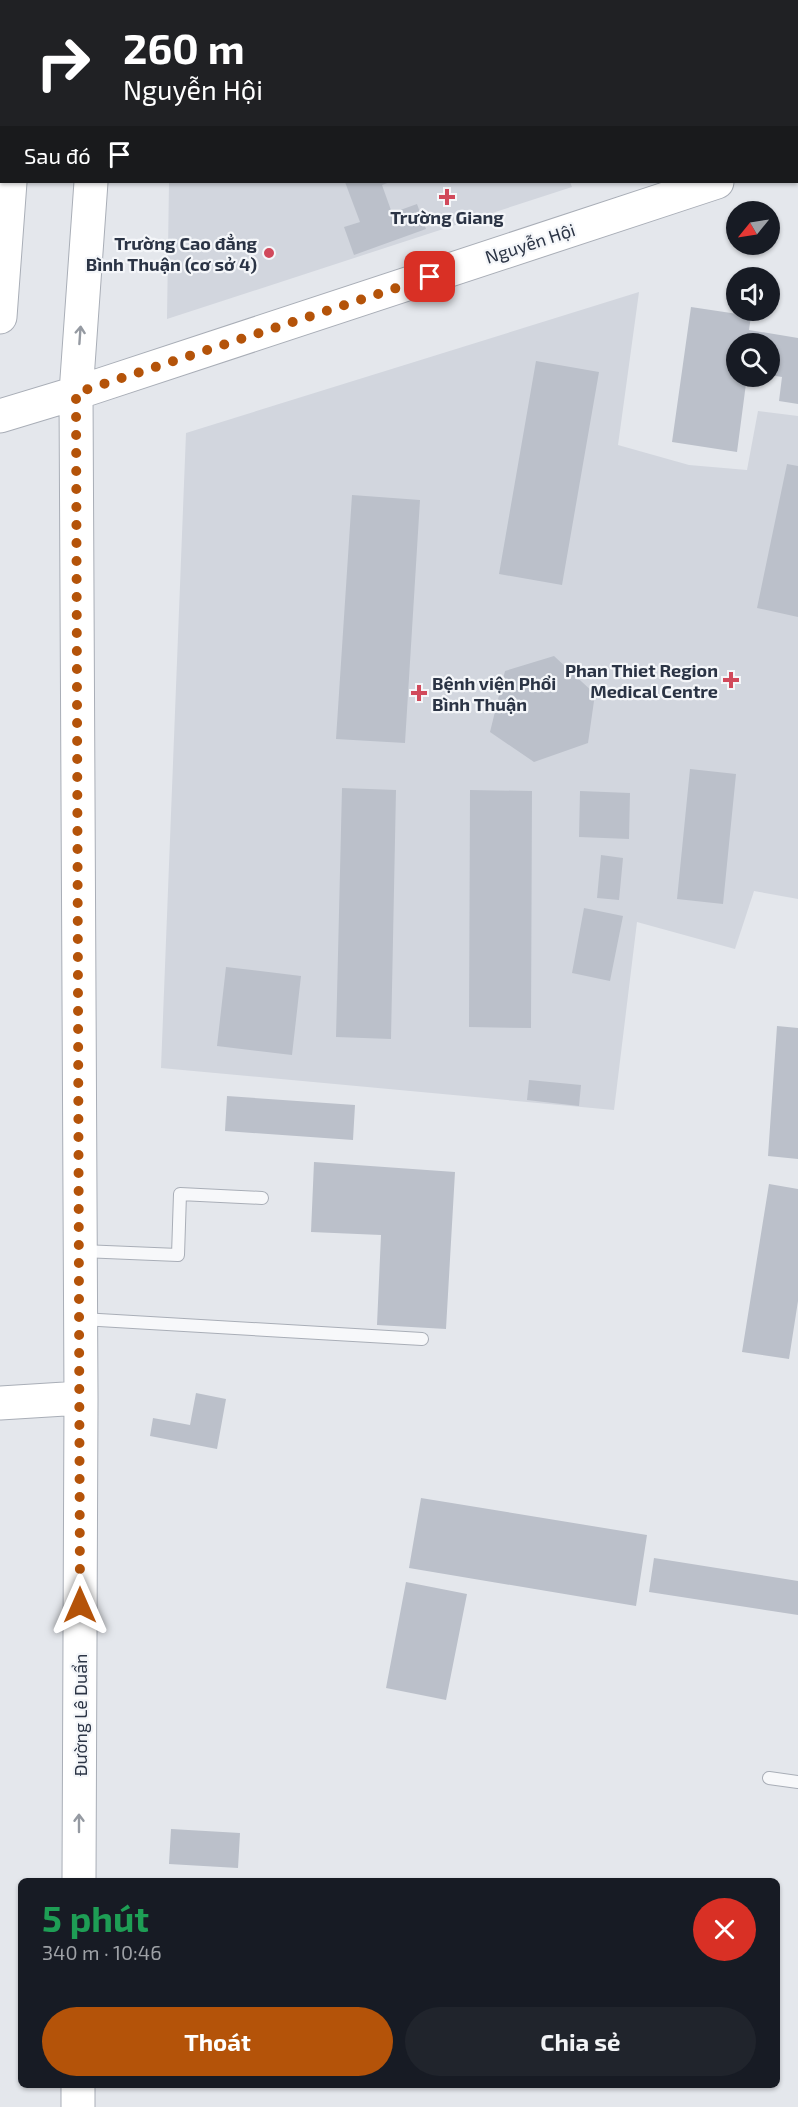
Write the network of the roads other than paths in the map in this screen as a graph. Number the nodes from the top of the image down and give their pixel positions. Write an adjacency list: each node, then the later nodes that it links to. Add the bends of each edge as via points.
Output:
1 (10, 183): 4 (main road)
2 (91, 183): 5 (main road, Đường Lê Duẩn, one-way to 2)
3 (714, 183): 5 (main road, Nguyễn Hội)
4 (0, 317)
5 (76, 393): 6 (main road, Nguyễn Hội); 8 (main road, Đường Lê Duẩn)
6 (0, 416)
7 (262, 1198): 8 (lane, via 180,1194 178,1255)
8 (81, 1251): 9 (main road, Đường Lê Duẩn)
9 (81, 1319): 10 (lane); 11 (main road, Đường Lê Duẩn)
10 (422, 1339)
11 (81, 1398): 12 (main road); 15 (main road, Đường Lê Duẩn, one-way to 11)
12 (0, 1403)
13 (769, 1778): 14 (lane)
14 (798, 1782)
15 (79, 1878)
16 (78, 2088): 17 (main road)
17 (78, 2107)

